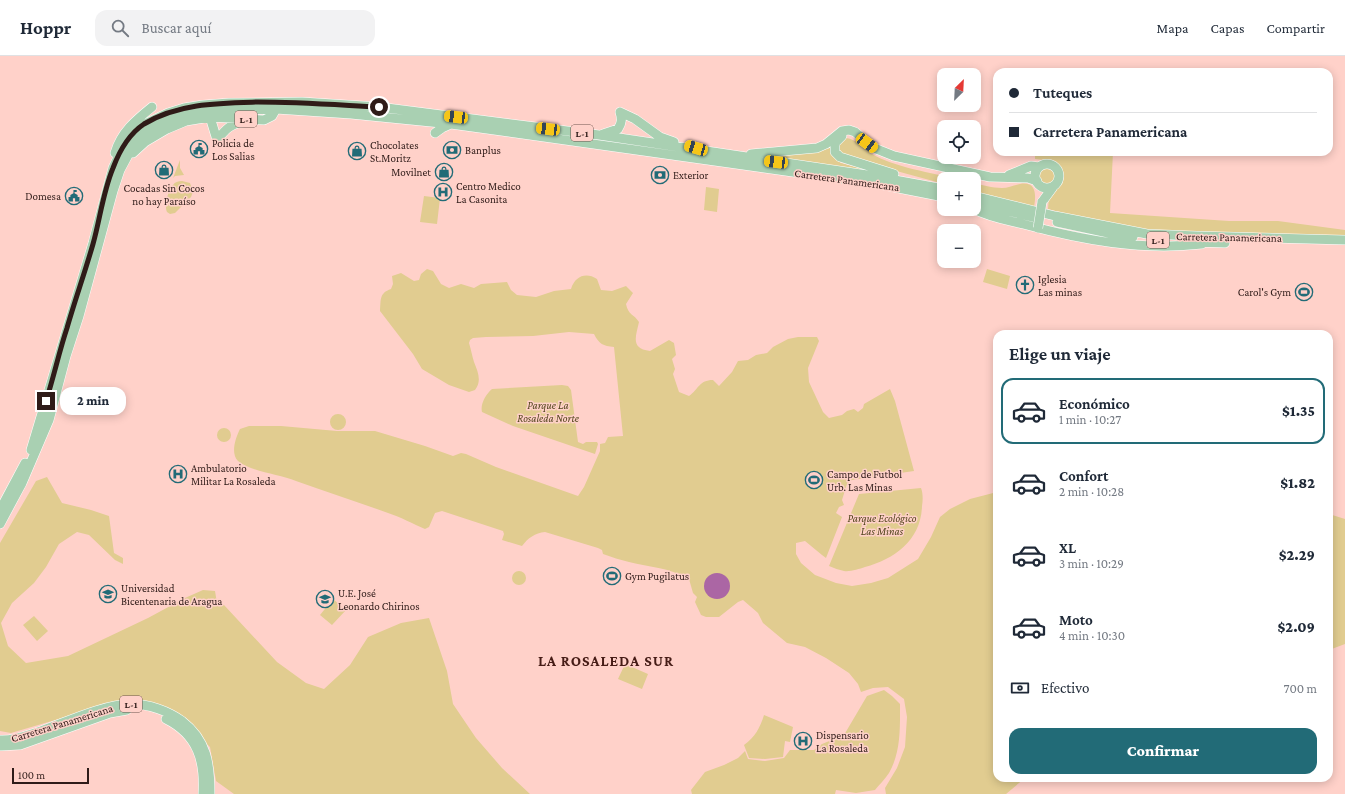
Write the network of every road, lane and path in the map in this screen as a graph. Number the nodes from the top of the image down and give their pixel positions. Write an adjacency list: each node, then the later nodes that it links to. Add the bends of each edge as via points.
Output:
1 (270, 98): 2 (main road)
2 (302, 102): 9 (main road, Carretera Panamericana / L-1, via 379,107); 13 (main road, Carretera Panamericana / L-1, via 203,105 168,113 143,125 133,134 123,147)
3 (152, 107): 13 (main road, via 127,129 119,142)
4 (276, 109): 6 (main road, L-1, via 272,116); 7 (main road, Carretera Panamericana / L-1); 13 (main road, Carretera Panamericana / L-1, via 207,110 177,118 141,136)
5 (210, 117): 6 (main road, L-1); 6 (main road, via 217,140 228,127 238,122); 13 (main road, L-1, via 186,121 167,129 145,142)
6 (264, 120)
7 (451, 124): 8 (main road); 19 (main road, Carretera Panamericana / L-1, via 878,184)
8 (435, 133)
9 (599, 135): 11 (main road, Carretera Panamericana / L-1); 11 (main road, L-1, via 618,129 622,120 620,112 635,119 660,137)
10 (867, 143): 11 (main road, L-1, via 849,130 842,131 817,148 754,154); 14 (main road, L-1, via 894,156); 16 (main road, L-1, via 856,136 843,135 835,143 835,152 847,161)
11 (708, 152): 17 (main road, Carretera Panamericana / L-1)
12 (1039, 167): 14 (main road, L-1, via 1031,166); 15 (main road, L-1, via 1036,174); 18 (main road, L-1, via 1050,164 1056,168 1059,178)
13 (116, 169): 28 (main road, Carretera Panamericana / L-1, via 32,446); 29 (main road, Carretera Panamericana / L-1, via 113,190 49,420 27,472)
14 (1001, 178): 15 (main road, L-1, via 1028,178)
15 (1038, 183): 18 (main road, L-1, via 1046,188); 21 (main road, L-1)
16 (937, 186)
17 (937, 187)
18 (1053, 187): 21 (main road, L-1)
19 (937, 196)
20 (981, 198): 25 (main road, Carretera Panamericana / L-1, via 1055,216 1147,234)
21 (1042, 202): 24 (main road, L-1, bridge)
22 (981, 209): 26 (main road, Carretera Panamericana / L-1, via 1114,234)
23 (981, 211): 24 (main road, L-1)
24 (1038, 228): 26 (main road, L-1, via 1119,244 1182,246)
25 (1345, 240)
26 (1209, 243): 27 (main road, Carretera Panamericana / L-1)
27 (1345, 246)
28 (0, 510)
29 (0, 524)
30 (0, 740): 33 (main road, Carretera Panamericana / L-1, via 19,738 110,707 131,704 149,706 178,719 198,737 207,757)
31 (0, 746): 32 (main road, Carretera Panamericana / L-1, via 20,745 110,714 129,710 146,711 172,722 191,739 199,752 203,766)
32 (203, 794)
33 (210, 794)

